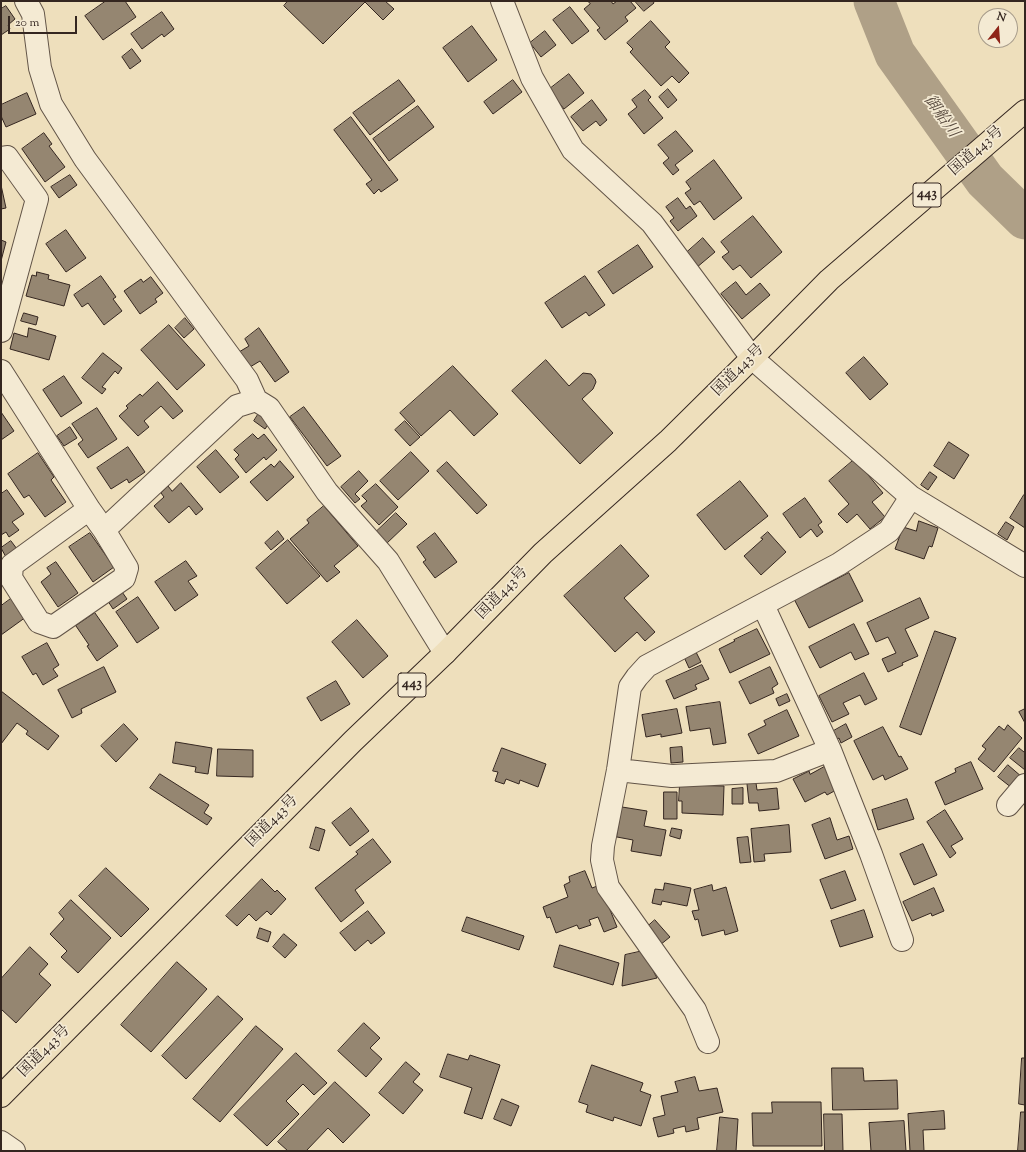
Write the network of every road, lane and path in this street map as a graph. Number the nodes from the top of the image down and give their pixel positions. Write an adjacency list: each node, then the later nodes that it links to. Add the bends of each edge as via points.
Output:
1 (26, 1): 8 (street, via 33,14 40,68 51,104 85,158 247,380)
2 (502, 1): 6 (street, via 532,78 573,150 652,223)
3 (1025, 111): 6 (highway, 国道443号 / 443, via 828,280)
4 (1, 158): 5 (street, via 8,157 37,199)
5 (1, 331)
6 (752, 358): 9 (street); 14 (highway, 国道443号 / 443, via 668,441 543,553)
7 (1, 371): 10 (street)
8 (256, 400): 11 (street, via 236,406); 14 (street, via 269,408 327,492 388,561)
9 (911, 497): 12 (street); 13 (street, via 889,531 839,564)
10 (89, 510): 11 (street); 11 (street, via 12,565 10,578 39,622 53,627 124,578 128,568)
11 (104, 530)
12 (1025, 566)
13 (763, 605): 15 (street); 16 (street, via 647,666 636,677 630,687)
14 (445, 653): 21 (highway, 国道443号 / 443, via 353,740)
15 (830, 750): 16 (street, via 776,771 672,776); 19 (street)
16 (618, 770): 20 (street, via 603,846 602,860 608,887 695,1010)
17 (1025, 785): 18 (street)
18 (1008, 805)
19 (902, 940)
20 (708, 1042)
21 (1, 1096)
22 (1, 1142): 23 (street)
23 (14, 1151)

